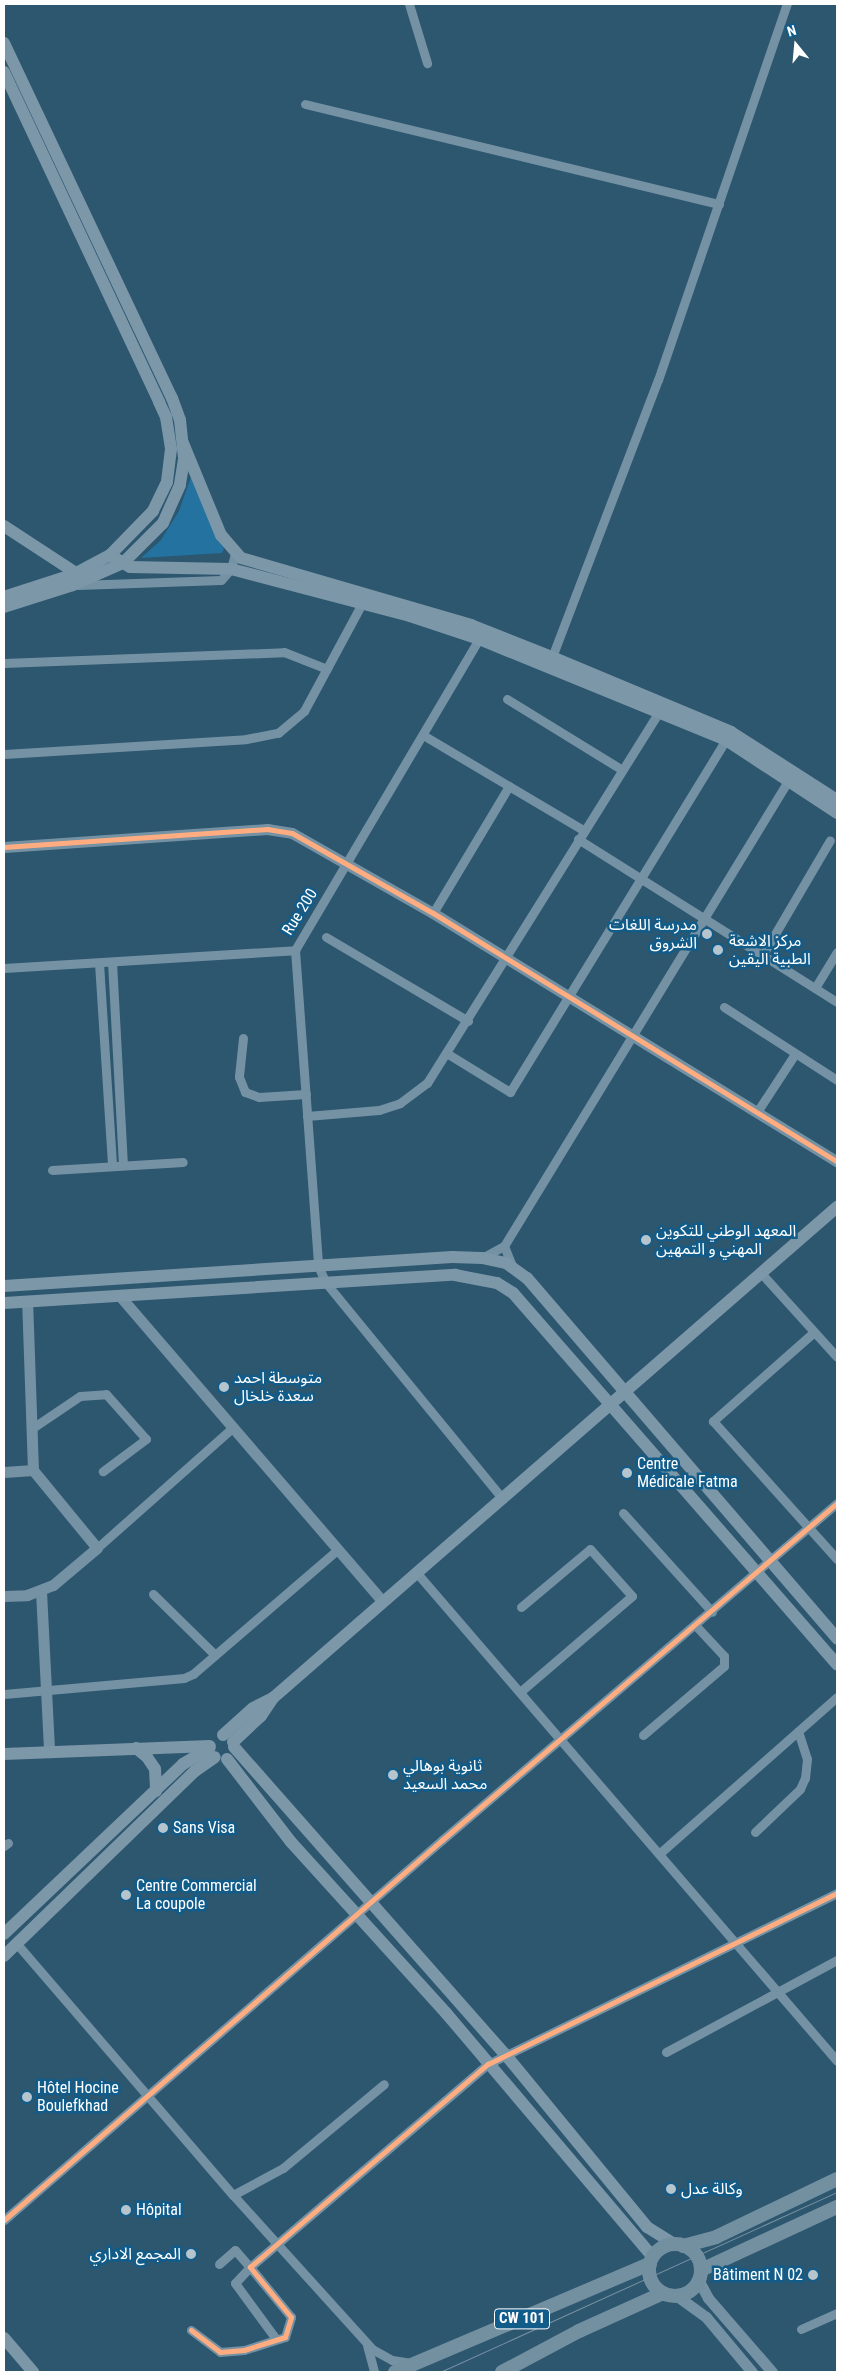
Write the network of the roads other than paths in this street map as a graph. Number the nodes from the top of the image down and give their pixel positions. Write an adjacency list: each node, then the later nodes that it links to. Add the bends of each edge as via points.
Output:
1 (409, 4): 4 (street)
2 (787, 4): 7 (street)
3 (4, 43): 8 (main road, via 172,398)
4 (427, 63)
5 (4, 72): 11 (main road, via 155,393 170,433 170,466 161,497 143,524)
6 (305, 104): 7 (street)
7 (719, 204): 18 (street, via 658,380)
8 (183, 443): 10 (main road, via 221,535); 12 (main road, via 183,472 170,510 156,533)
9 (4, 526): 14 (main road)
10 (235, 554): 13 (street); 18 (main road, via 255,564 471,624)
11 (110, 555): 12 (main road); 14 (main road)
12 (123, 563): 13 (main road, via 130,567); 14 (main road, via 88,579)
13 (231, 569): 14 (street, via 224,578 217,580); 16 (main road)
14 (74, 579): 15 (main road)
15 (5, 598)
16 (361, 604): 17 (main road); 20 (street)
17 (479, 639): 22 (main road); 23 (street, Rue 200)
18 (552, 656): 24 (main road)
19 (4, 662): 20 (street, via 284,652)
20 (327, 669): 25 (street, via 304,711 291,725 266,737)
21 (507, 699): 26 (street)
22 (658, 713): 24 (main road); 26 (street)
23 (424, 736): 28 (street); 35 (street, Rue 200)
24 (728, 736): 27 (main road); 36 (street)
25 (4, 754)
26 (622, 769): 31 (street)
27 (791, 776): 29 (main road); 30 (main road); 38 (street)
28 (509, 786): 31 (street); 37 (street)
29 (837, 800)
30 (837, 813)
31 (584, 830): 32 (street)
32 (578, 839): 36 (street); 43 (street)
33 (830, 840): 42 (street)
34 (4, 847): 35 (street, via 267,829 305,838)
35 (348, 863): 37 (street); 40 (street, Rue 200)
36 (641, 879): 38 (street); 48 (street)
37 (433, 913): 43 (street)
38 (703, 919): 42 (street); 52 (street)
39 (326, 937): 51 (street)
40 (294, 950): 44 (street, Rue 200); 57 (street)
41 (837, 952): 47 (street)
42 (762, 956): 47 (street)
43 (506, 959): 48 (street); 51 (street)
44 (112, 962): 45 (street, Rue 200); 62 (street)
45 (99, 963): 46 (street, Rue 200); 63 (street)
46 (4, 968)
47 (815, 988): 49 (street)
48 (569, 997): 52 (street); 54 (street, via 510,1092)
49 (837, 1002)
50 (724, 1007): 55 (street)
51 (468, 1021): 54 (street)
52 (632, 1035): 58 (street); 66 (street)
53 (243, 1038): 57 (street, via 239,1077 246,1092 259,1097)
54 (448, 1054): 59 (street, via 427,1083 400,1103 366,1112)
55 (795, 1054): 56 (street); 58 (street)
56 (837, 1080)
57 (306, 1094): 59 (street)
58 (757, 1112): 61 (street)
59 (307, 1116): 68 (street)
60 (184, 1162): 62 (street)
61 (837, 1162)
62 (123, 1165): 63 (street)
63 (112, 1166): 64 (street)
64 (52, 1170)
65 (837, 1207): 70 (main road)
66 (504, 1246): 67 (street); 69 (street)
67 (482, 1258): 68 (main road); 69 (main road, via 506,1263)
68 (318, 1266): 71 (street); 72 (main road)
69 (513, 1268): 78 (main road, via 527,1278)
70 (761, 1273): 76 (street); 78 (main road)
71 (326, 1283): 73 (main road); 79 (main road, via 455,1275 496,1283 513,1293); 85 (street)
72 (4, 1286)
73 (119, 1295): 74 (main road); 80 (street)
74 (27, 1301): 75 (main road); 81 (street)
75 (4, 1303)
76 (814, 1332): 77 (street); 88 (street, via 713,1421)
77 (837, 1357)
78 (625, 1391): 79 (main road); 92 (main road)
79 (610, 1405): 85 (main road); 94 (main road)
80 (232, 1428): 89 (street); 90 (street)
81 (31, 1429): 82 (street); 83 (street, via 80,1396 106,1394 146,1439)
82 (33, 1470): 84 (street); 89 (street)
83 (103, 1471)
84 (4, 1472)
85 (502, 1498): 93 (main road)
86 (837, 1503): 88 (street)
87 (623, 1513): 100 (street)
88 (810, 1525): 91 (street); 92 (street)
89 (97, 1548): 95 (street, via 53,1585)
90 (337, 1550): 98 (street); 103 (street)
91 (837, 1559)
92 (770, 1561): 94 (street); 102 (main road)
93 (416, 1572): 98 (main road); 106 (street)
94 (756, 1572): 100 (street); 104 (main road)
95 (41, 1590): 97 (street); 105 (street)
96 (153, 1594): 103 (street)
97 (4, 1596)
98 (382, 1602): 112 (main road, via 273,1698 253,1708)
99 (521, 1607): 106 (street, via 590,1549 632,1596)
100 (712, 1612): 101 (street)
101 (696, 1626): 110 (street, via 724,1656 724,1666); 111 (street)
102 (837, 1638)
103 (215, 1655): 105 (street, via 184,1678)
104 (837, 1665)
105 (46, 1692): 107 (street); 114 (street)
106 (521, 1692): 111 (street)
107 (4, 1694)
108 (837, 1698): 109 (street)
109 (798, 1731): 118 (street, via 807,1759 805,1778 800,1789); 119 (street)
110 (643, 1735)
111 (562, 1739): 119 (street); 121 (street)
112 (230, 1742): 115 (main road); 115 (main road, via 214,1738); 121 (main road)
113 (136, 1748): 114 (main road); 115 (main road); 117 (main road, via 155,1769)
114 (49, 1751): 116 (main road)
115 (215, 1752): 117 (main road, via 187,1761); 122 (main road); 125 (main road)
116 (4, 1754)
117 (156, 1791): 123 (main road)
118 (754, 1832)
119 (660, 1853): 124 (street)
120 (837, 1893): 124 (street)
121 (370, 1902): 122 (street); 130 (main road)
122 (356, 1915): 132 (main road); 134 (street)
123 (4, 1934)
124 (734, 1941): 128 (street); 130 (street)
125 (17, 1944): 126 (main road); 134 (street)
126 (4, 1956)
127 (837, 1960): 128 (street)
128 (777, 1992): 129 (street); 131 (street)
129 (666, 2052)
130 (505, 2054): 132 (street); 140 (main road, via 647,2227)
131 (837, 2060)
132 (488, 2064): 139 (street); 141 (main road)
133 (384, 2084): 136 (street, via 283,2168)
134 (149, 2096): 136 (street); 138 (street)
135 (837, 2179): 140 (main road, via 716,2237)
136 (233, 2196): 139 (street)
137 (837, 2206): 144 (main road)
138 (4, 2220)
139 (277, 2245): 143 (street); 151 (street)
140 (679, 2245): 141 (main road, via 667,2246); 144 (main road, via 696,2255)
141 (652, 2260): 145 (main road, via 652,2281); 152 (main road, CW 101)
142 (218, 2264): 143 (street, via 235,2250)
143 (250, 2267): 150 (street, via 235,2283); 150 (street, via 291,2317 285,2336)
144 (700, 2275): 145 (main road, via 690,2291); 158 (street, via 708,2298)
145 (670, 2295): 156 (main road, CW 101, via 579,2330); 157 (street, via 706,2317)
146 (837, 2313): 147 (street)
147 (801, 2329)
148 (191, 2330): 150 (street, via 220,2352 244,2350)
149 (4, 2338): 153 (main road)
150 (276, 2339)
151 (365, 2340): 152 (street, via 381,2356); 154 (street)
152 (414, 2364): 155 (main road, CW 101)
153 (33, 2372)
154 (374, 2372)
155 (395, 2372)
156 (502, 2372)
157 (752, 2372)
158 (772, 2372)

